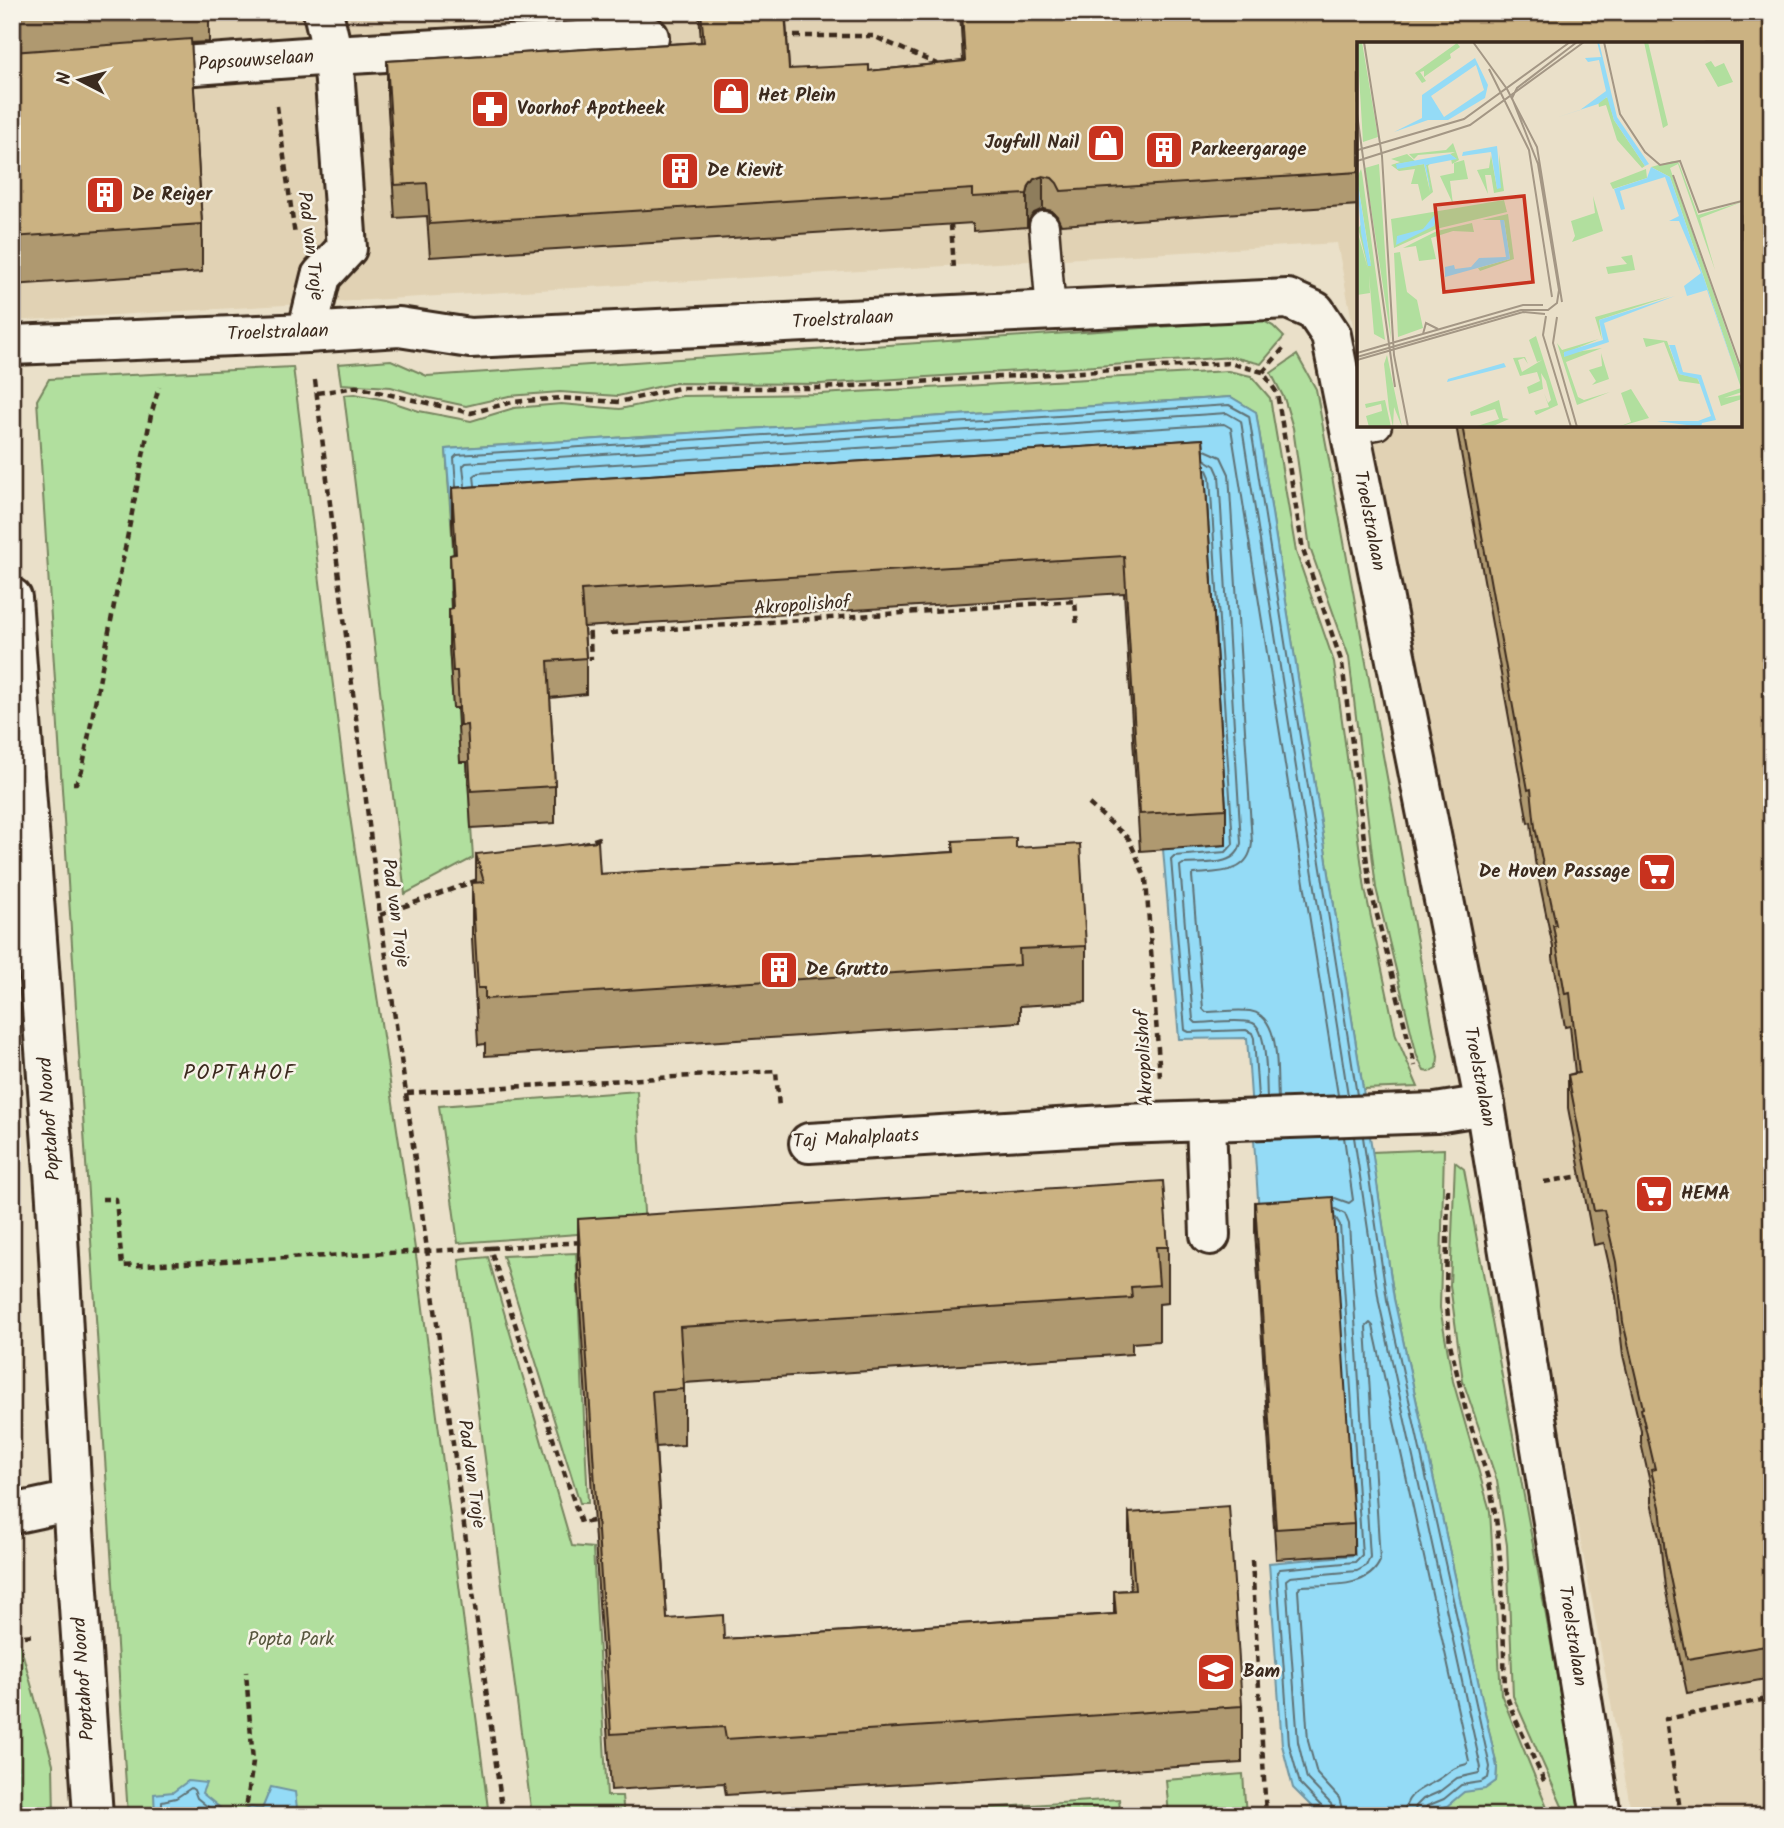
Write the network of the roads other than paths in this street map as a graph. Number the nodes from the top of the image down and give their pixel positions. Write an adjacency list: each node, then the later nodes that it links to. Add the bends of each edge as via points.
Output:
1 (323, 12): 3 (street, Papsouwselaan)
2 (649, 37): 3 (street, Papsouwselaan)
3 (333, 55): 4 (street, Papsouwselaan); 7 (street, Papsouwselaan, via 347,248 321,275)
4 (108, 71)
5 (1044, 226): 6 (lane)
6 (1051, 312): 7 (street, Troelstralaan, via 470,338 400,327); 9 (street, Troelstralaan, via 1288,299 1315,312 1331,335)
7 (307, 333): 8 (street, Troelstralaan)
8 (12, 345)
9 (1357, 407)
10 (1364, 427): 13 (street, Troelstralaan)
11 (12, 598): 12 (street, Poptahof Noord)
12 (18, 741): 17 (street, Poptahof Noord, via 27,786)
13 (1485, 1105): 14 (street, Taj Mahalplaats, via 1419,1114); 20 (street, Troelstralaan)
14 (1223, 1120): 15 (street, Taj Mahalplaats); 16 (street)
15 (809, 1143)
16 (1210, 1235)
17 (72, 1501): 18 (street); 19 (street, Poptahof Noord)
18 (12, 1514)
19 (93, 1816)
20 (1601, 1816)

